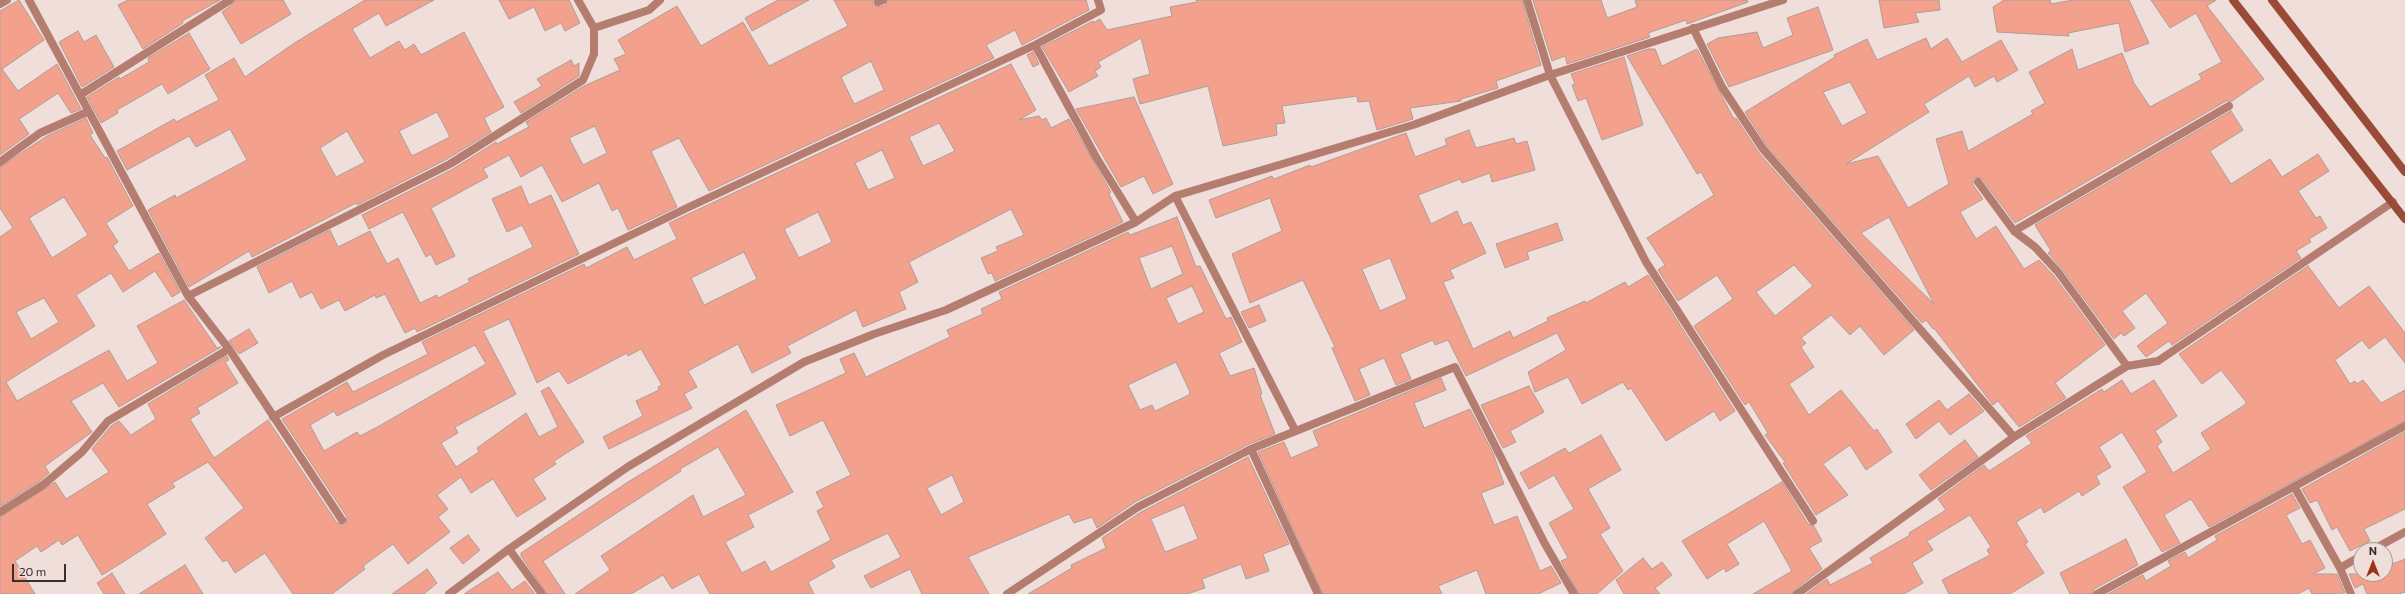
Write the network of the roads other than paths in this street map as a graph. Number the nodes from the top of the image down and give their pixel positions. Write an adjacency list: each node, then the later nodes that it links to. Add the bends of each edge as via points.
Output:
1 (7, 0): 11 (street)
2 (29, 0): 16 (street)
3 (230, 0): 16 (street)
4 (578, 0): 12 (street)
5 (660, 0): 12 (street, via 649,10)
6 (1098, 0): 14 (street, via 1101,10)
7 (1527, 0): 15 (street)
8 (1783, 0): 13 (street)
9 (2233, 0): 23 (main road)
10 (2272, 0): 20 (main road)
11 (0, 4)
12 (594, 28): 27 (street, via 594,54 583,80 450,164)
13 (1693, 28): 15 (street); 33 (street, via 1722,87 1763,149)
14 (1035, 45): 25 (street, via 1096,157); 30 (street, via 689,206 383,355)
15 (1550, 75): 22 (street, via 1413,125); 38 (street, via 1646,262)
16 (80, 95): 18 (street)
17 (2229, 106): 26 (street)
18 (87, 112): 19 (street, via 40,133); 27 (street)
19 (0, 162)
20 (2405, 172)
21 (1978, 182): 26 (street)
22 (1175, 196): 25 (street); 32 (street)
23 (2393, 202): 24 (main road); 29 (street, via 2158,361)
24 (2405, 219)
25 (1136, 222): 41 (street, via 946,310 874,334 804,362 629,466)
26 (2014, 231): 29 (street, via 2035,247 2058,272)
27 (188, 296): 28 (street)
28 (228, 349): 30 (street); 36 (street, via 108,421 82,452 43,485)
29 (2128, 366): 33 (street)
30 (273, 417): 37 (street)
31 (2405, 426): 35 (street)
32 (1295, 430): 34 (street); 48 (street, via 1455,367 1545,544)
33 (2014, 437): 49 (street)
34 (1251, 449): 46 (street, via 1138,507); 47 (street)
35 (2294, 488): 43 (street); 50 (street)
36 (0, 512)
37 (342, 520)
38 (1813, 521)
39 (2405, 532): 40 (street)
40 (2387, 542)
41 (509, 549): 44 (street); 45 (street)
42 (2353, 561): 43 (street)
43 (2340, 568): 51 (street)
44 (449, 594)
45 (542, 594)
46 (1007, 594)
47 (1318, 594)
48 (1574, 594)
49 (1797, 594)
50 (2097, 594)
51 (2351, 594)

